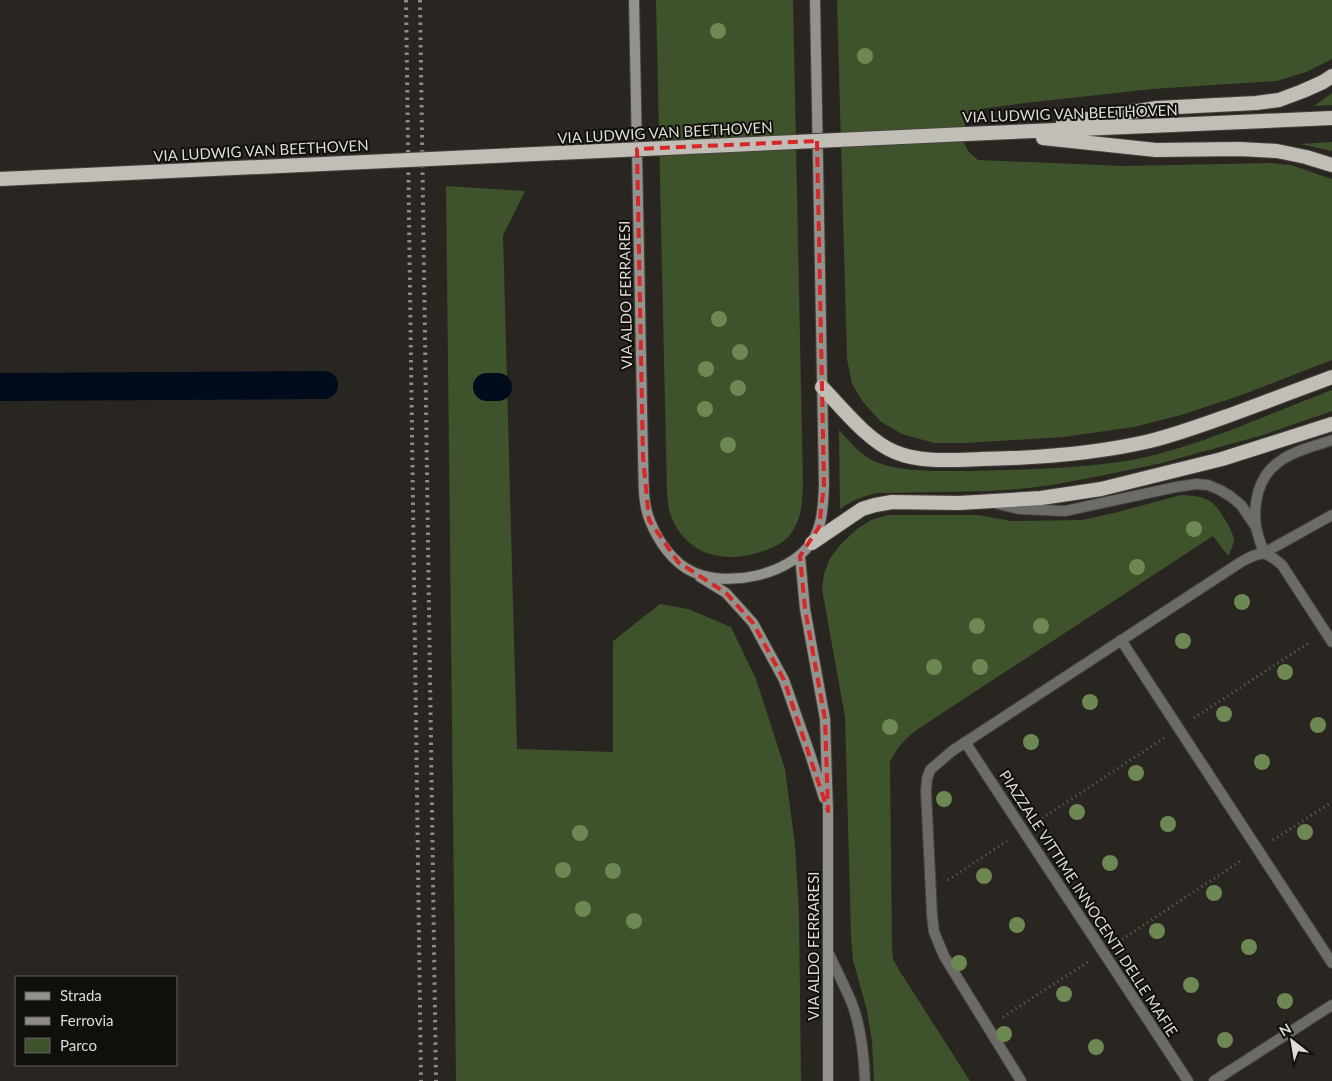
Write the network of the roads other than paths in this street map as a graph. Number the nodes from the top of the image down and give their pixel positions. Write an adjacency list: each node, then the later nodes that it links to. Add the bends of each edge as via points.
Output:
1 (634, 0): 18 (main road, VIA ALDO FERRARESI, via 645,497 649,520 666,550)
2 (815, 0): 9 (main road, VIA ALDO FERRARESI)
3 (1332, 76): 5 (highway, via 1279,100 1158,108)
4 (1332, 118): 5 (highway, VIA LUDWIG VAN BEETHOVEN)
5 (998, 133): 6 (highway, via 1156,150 1277,151); 7 (highway, VIA LUDWIG VAN BEETHOVEN, bridge)
6 (1332, 165)
7 (0, 179)
8 (1332, 377): 9 (highway, via 1151,441 1089,452 974,459 931,459 894,452 859,426)
9 (822, 387): 15 (main road, VIA ALDO FERRARESI, via 823,510)
10 (1332, 424): 12 (highway, via 1222,459 1101,489 1041,498)
11 (1332, 440): 14 (lane, via 1287,457 1270,470 1255,503)
12 (984, 501): 14 (lane, via 1019,509 1065,511 1176,487 1208,485 1241,505); 15 (highway, via 892,502 875,506 862,510)
13 (1332, 516): 16 (lane)
14 (1256, 527): 16 (lane)
15 (812, 542): 17 (main road, VIA ALDO FERRARESI)
16 (1264, 553): 19 (lane, via 1242,562); 20 (lane, via 1282,565)
17 (800, 556): 18 (main road, VIA ALDO FERRARESI, via 771,572 753,577 725,579); 22 (main road, VIA ALDO FERRARESI, via 804,609 825,719)
18 (693, 572): 22 (main road, VIA ALDO FERRARESI, via 726,593 753,623 784,680)
19 (1121, 640): 21 (lane); 24 (lane)
20 (1332, 642)
21 (965, 742): 28 (lane, via 930,770 927,779 934,932 944,956); 29 (lane, PIAZZALE VITTIME INNOCENTI DELLE MAFIE)
22 (828, 811): 23 (main road, VIA ALDO FERRARESI)
23 (828, 952): 26 (main road, VIA ALDO FERRARESI); 27 (lane, via 852,1003 862,1042)
24 (1332, 963)
25 (1332, 1004): 30 (lane)
26 (828, 1081)
27 (865, 1081)
28 (1021, 1081)
29 (1188, 1081)
30 (1214, 1081)

